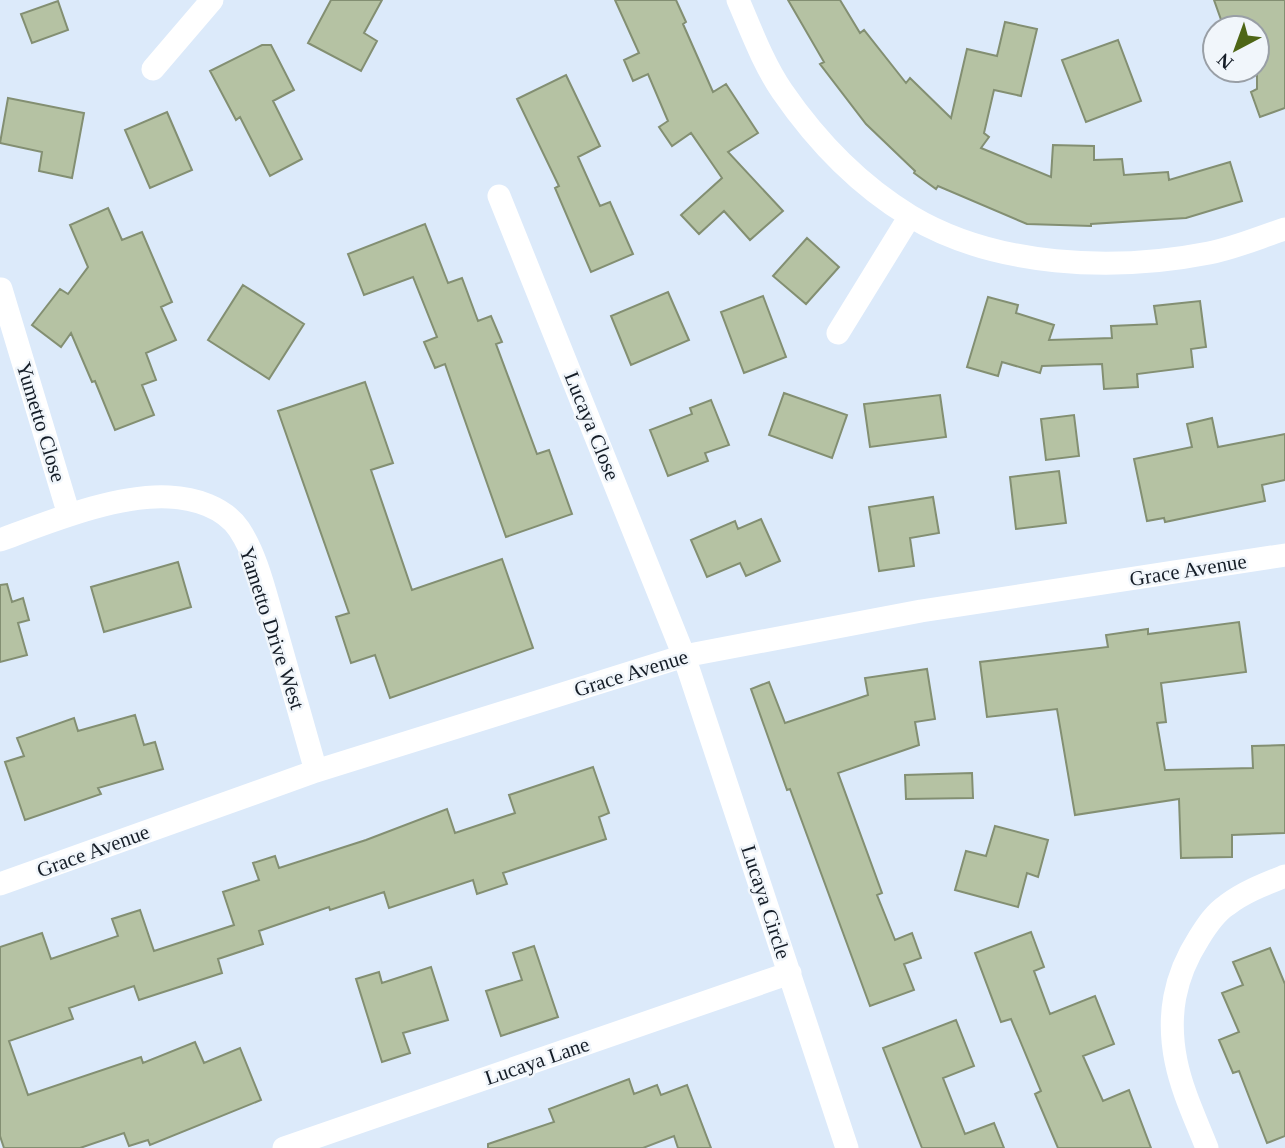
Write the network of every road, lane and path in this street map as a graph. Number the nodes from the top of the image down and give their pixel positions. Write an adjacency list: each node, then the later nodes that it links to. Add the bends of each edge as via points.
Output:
1 (212, 0): 3 (street)
2 (738, 0): 5 (street, via 780,89 818,138 861,181)
3 (153, 69)
4 (499, 196): 12 (street, Lucaya Close)
5 (910, 216): 6 (street, via 957,239 1045,259 1096,264 1150,262 1211,252); 8 (street)
6 (1285, 229)
7 (1, 289): 9 (street, Yumetto Close)
8 (838, 332)
9 (69, 515): 10 (street, Yametto Drive West); 13 (street, Yametto Drive West, via 168,496 214,508 238,528 261,581)
10 (0, 540)
11 (1285, 555): 12 (street, Grace Avenue, via 921,611)
12 (684, 656): 13 (street, Grace Avenue); 16 (street, Lucaya Circle)
13 (316, 771): 15 (street, Grace Avenue)
14 (1285, 876): 19 (street, via 1240,896 1219,912 1196,942 1177,984 1171,1031 1176,1062)
15 (0, 884)
16 (790, 973): 17 (street, Lucaya Lane); 18 (street, Lucaya Circle)
17 (284, 1148)
18 (846, 1148)
19 (1207, 1148)

